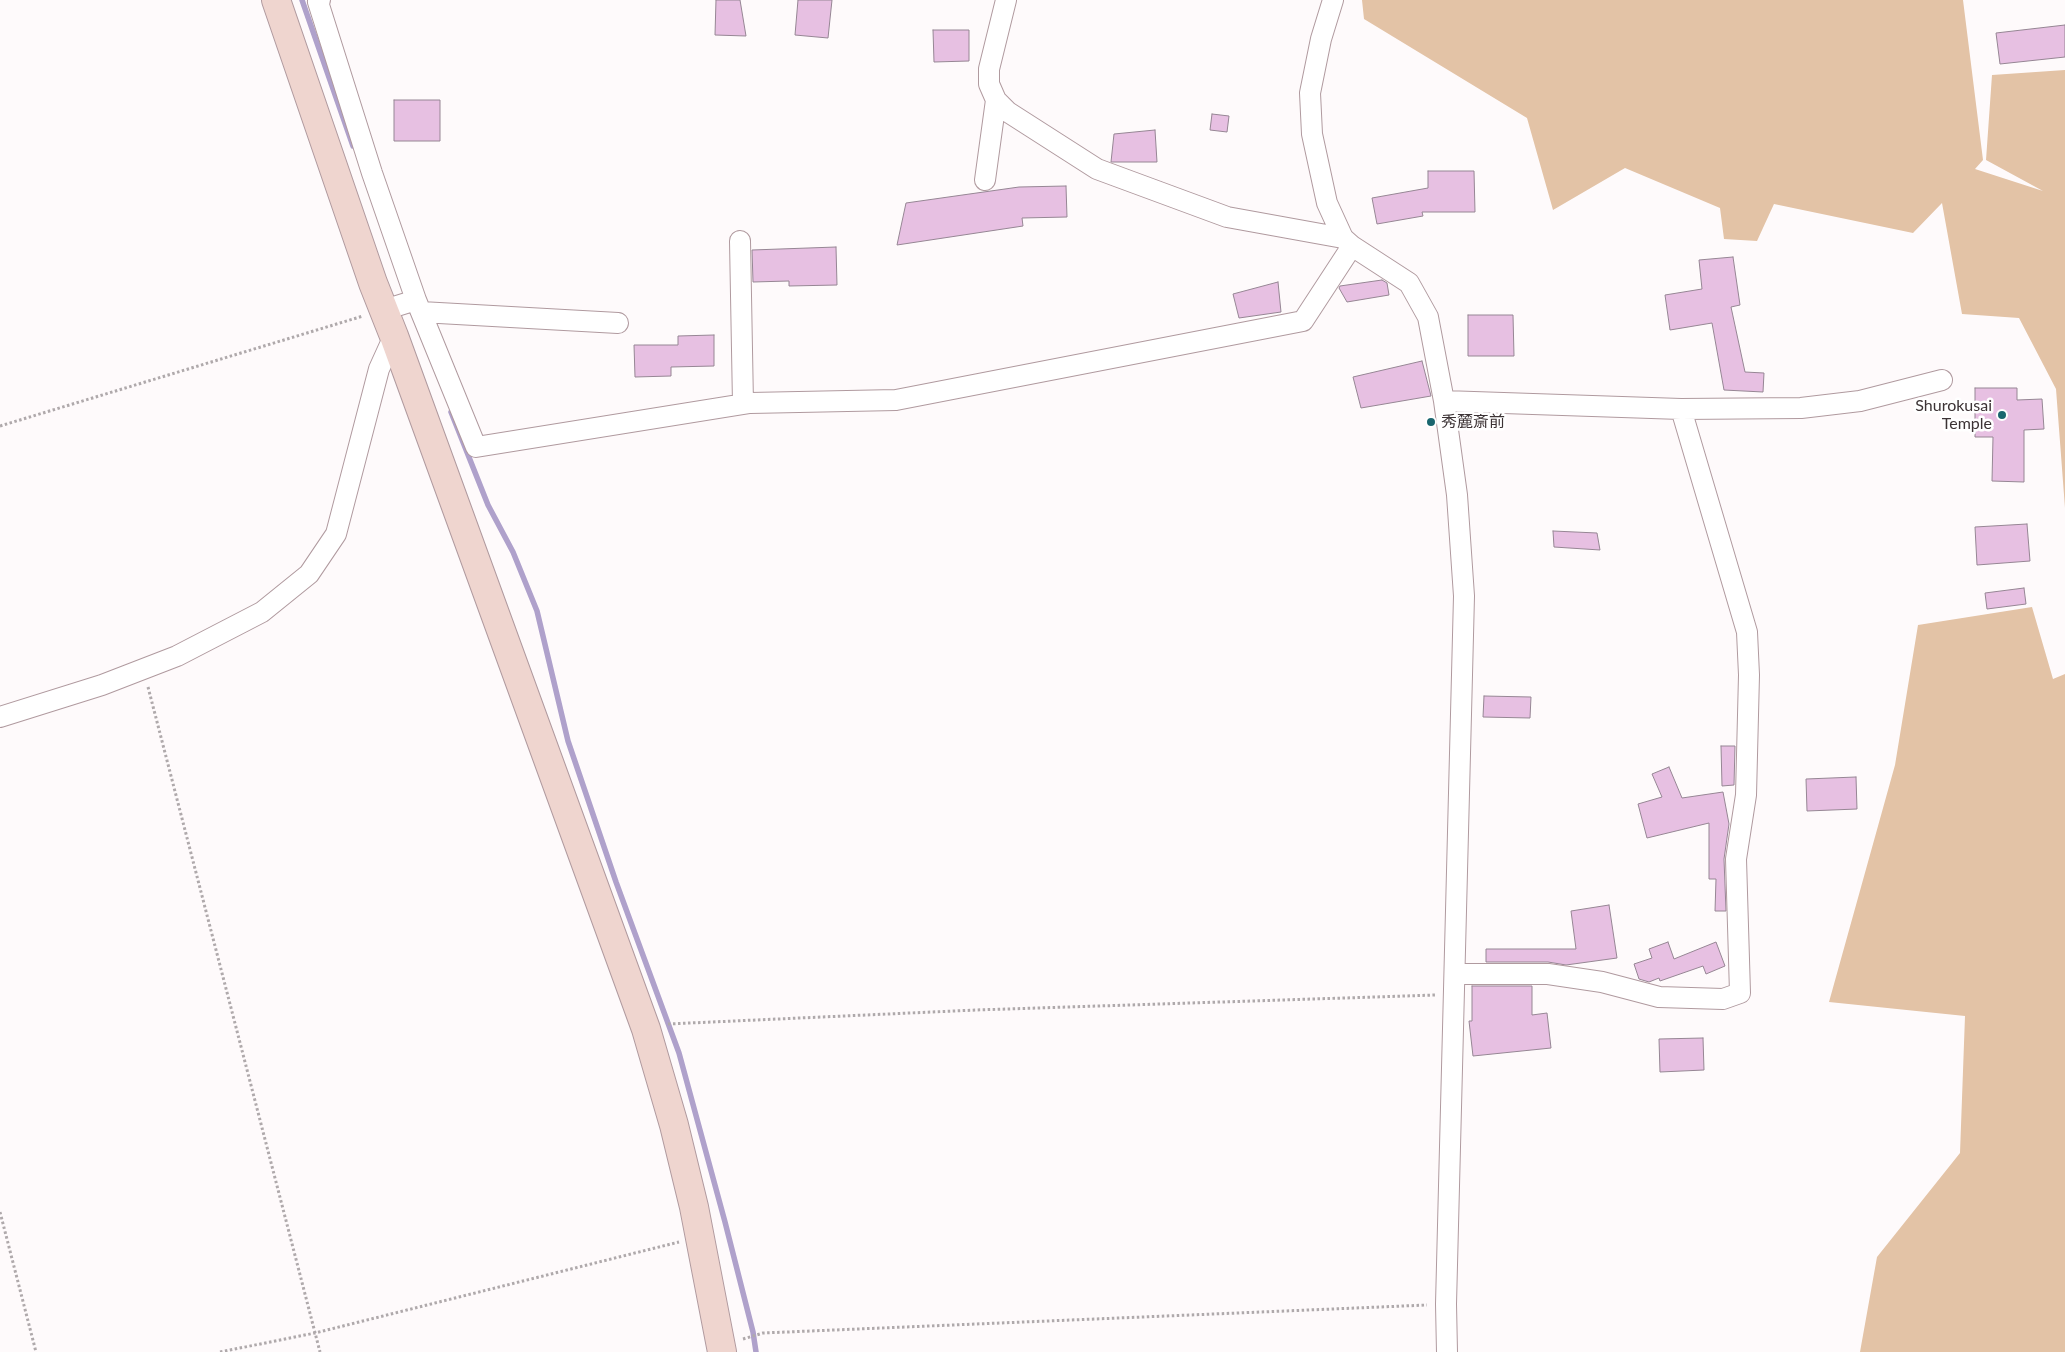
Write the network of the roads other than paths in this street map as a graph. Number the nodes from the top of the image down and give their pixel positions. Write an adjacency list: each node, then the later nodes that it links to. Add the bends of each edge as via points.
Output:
1 (276, 0): 9 (street, via 373,283)
2 (320, 0): 9 (street, via 372,173)
3 (1006, 0): 5 (street, via 989,70 989,84)
4 (1333, 0): 8 (street, via 1321,38 1310,93 1312,134 1326,204)
5 (996, 100): 6 (street); 8 (street, via 1008,112 1097,169 1227,217)
6 (985, 180)
7 (740, 241): 13 (street)
8 (1348, 242): 13 (street, via 1303,321 896,400); 14 (street, via 1408,283 1428,317)
9 (406, 306): 10 (street); 11 (street); 13 (street, via 476,447)
10 (618, 323)
11 (394, 336): 16 (street, via 379,369 336,534 309,574 262,612 177,656); 18 (street, via 646,1029 674,1124 699,1236)
12 (1942, 380): 15 (street, via 1860,401 1801,408)
13 (743, 396)
14 (1444, 401): 15 (street); 17 (street, via 1458,495 1464,596)
15 (1681, 409): 17 (street, via 1747,632 1746,795 1736,859 1740,993 1724,1000 1659,997 1602,982 1548,974)
16 (0, 717)
17 (1455, 974): 19 (street)
18 (732, 1345)
19 (1447, 1352)

